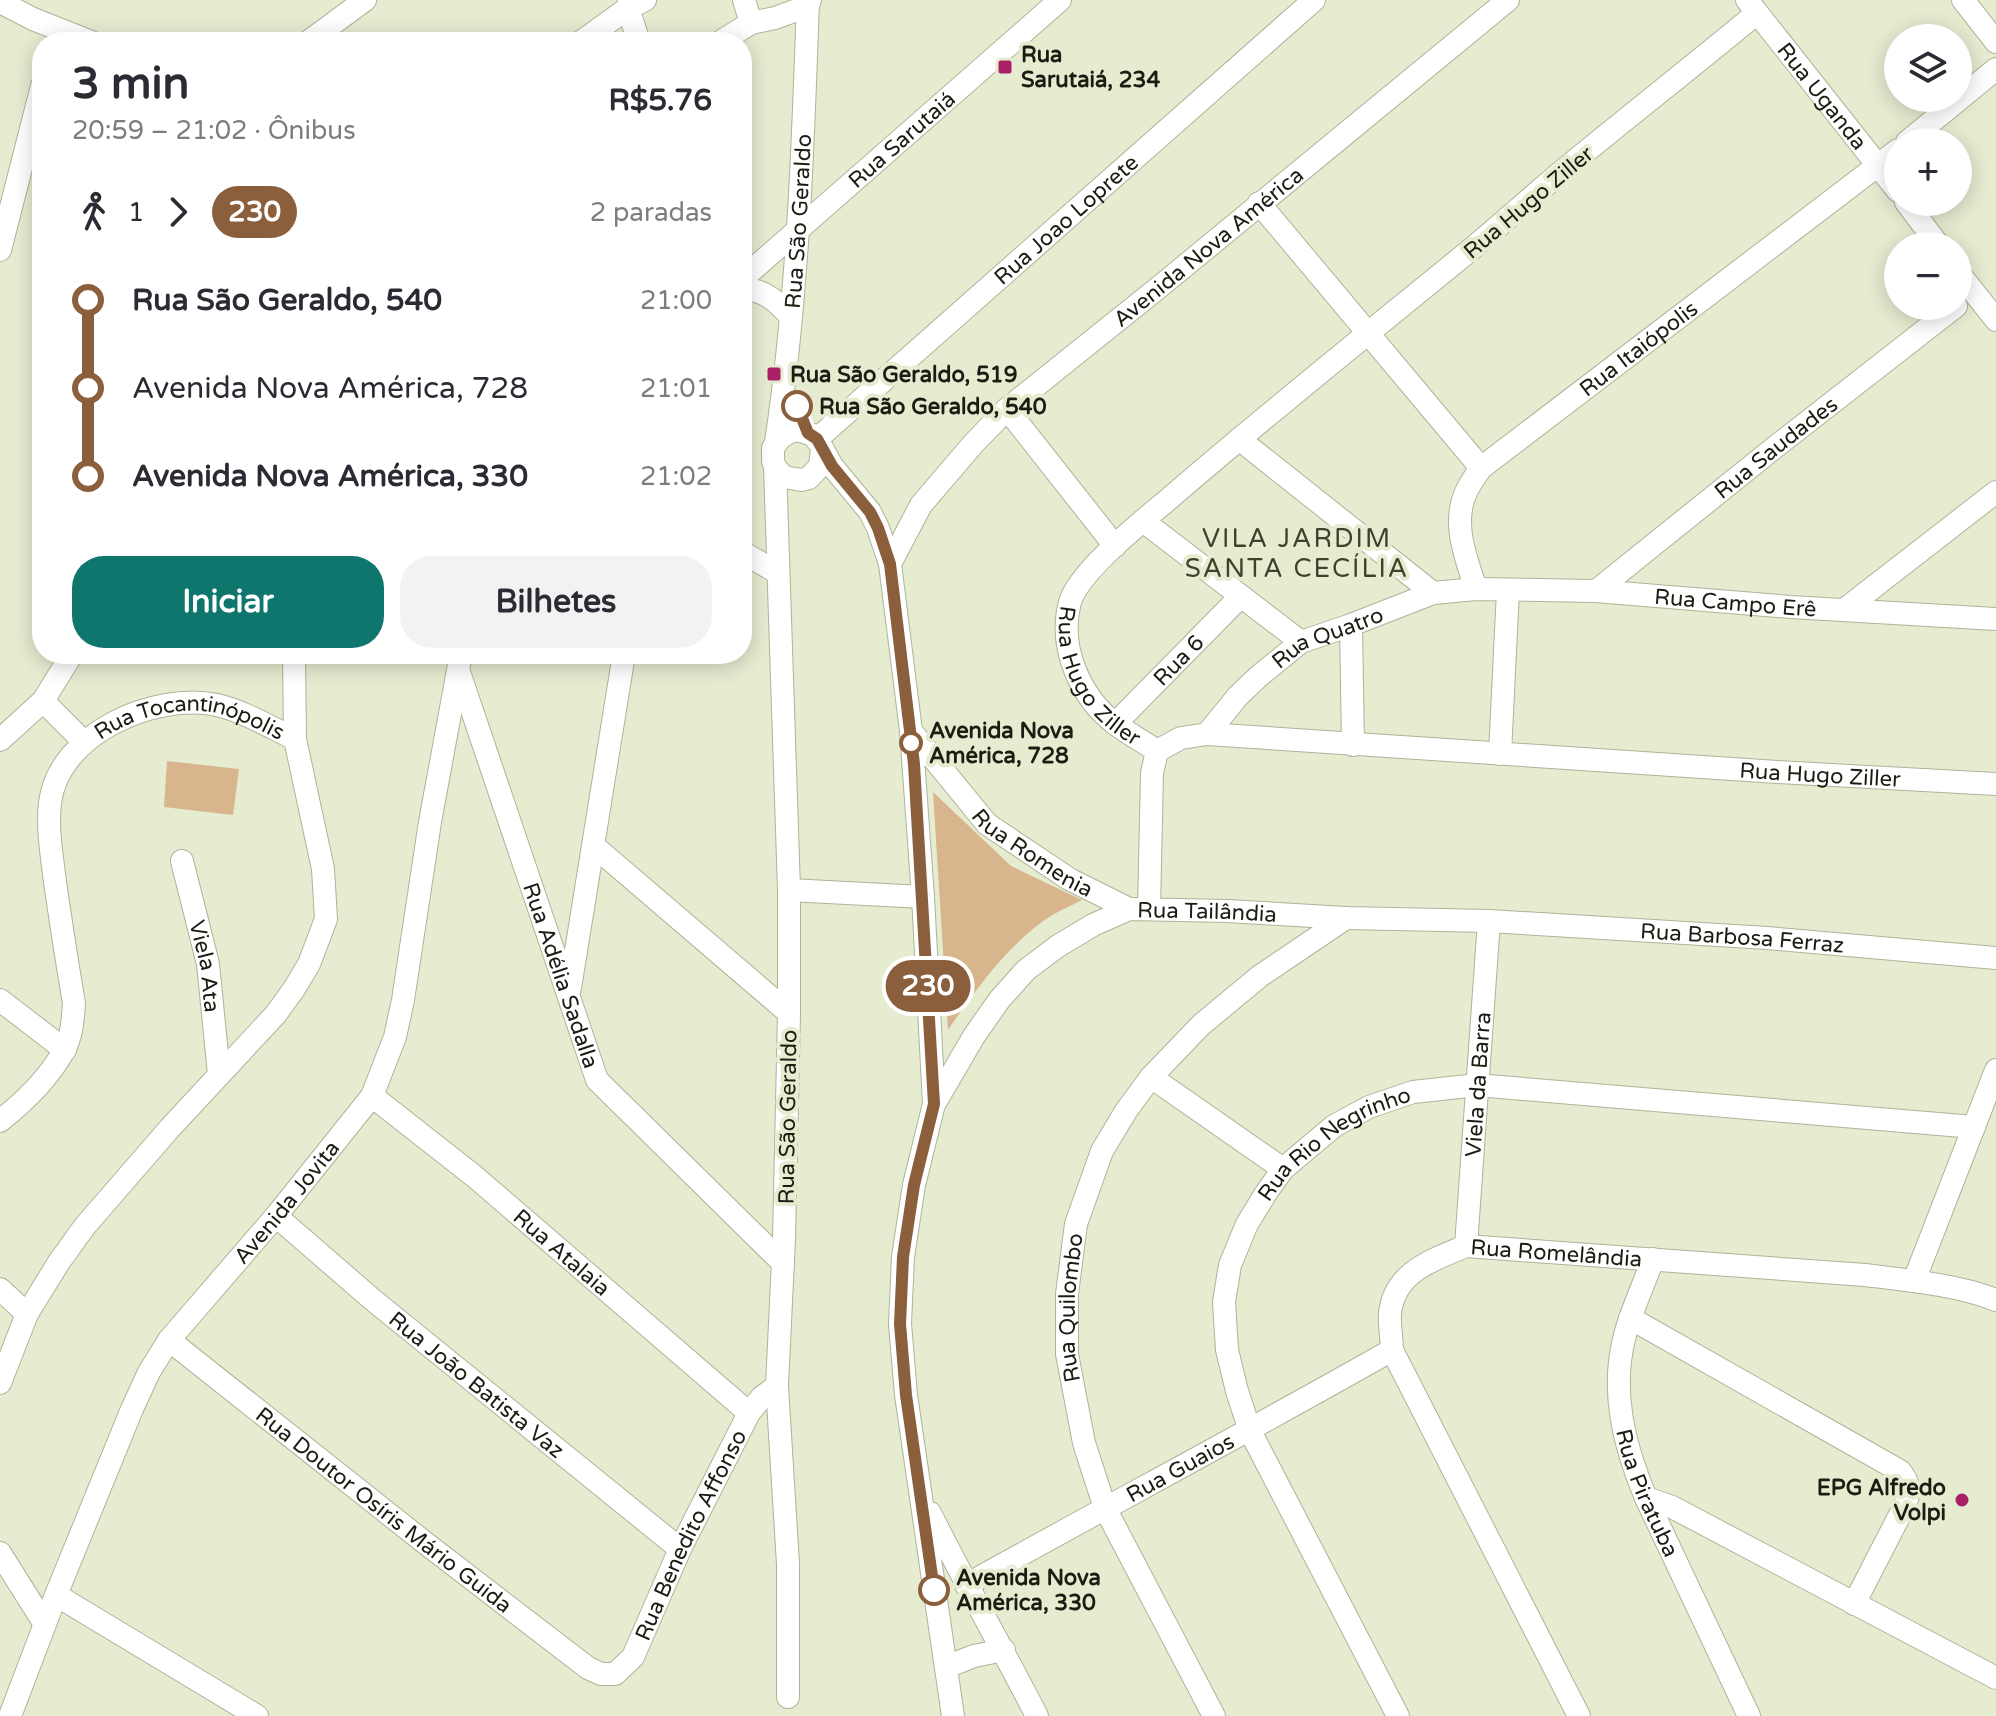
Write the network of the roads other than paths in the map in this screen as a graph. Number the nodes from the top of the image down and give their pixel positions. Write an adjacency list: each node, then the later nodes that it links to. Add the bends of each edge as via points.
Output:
1 (365, 0): 13 (street)
2 (744, 0): 11 (street)
3 (1060, 0): 26 (street, Rua Sarutaiá)
4 (1314, 0): 38 (street, Rua Joao Loprete)
5 (1508, 0): 25 (street, Avenida Nova América)
6 (1963, 0): 17 (street)
7 (0, 2): 12 (street)
8 (809, 2): 11 (street); 26 (street, Rua São Geraldo)
9 (634, 3): 14 (street); 15 (street)
10 (1752, 7): 22 (street, Rua Uganda); 34 (street, Rua Hugo Ziller)
11 (751, 23): 16 (street)
12 (49, 32)
13 (322, 32)
14 (595, 32)
15 (638, 32)
16 (736, 32)
17 (1996, 42)
18 (1996, 69): 20 (street)
19 (32, 117): 24 (street)
20 (1924, 128)
21 (1884, 161): 22 (street, Rua Itaiópolis)
22 (1879, 165): 23 (street, Rua Uganda); 41 (street, Rua Itaiópolis)
23 (1884, 172)
24 (7, 194): 27 (street)
25 (1259, 203): 34 (street); 36 (street, Avenida Nova América)
26 (799, 230): 28 (street, Rua Sarutaiá); 31 (street, Rua São Geraldo)
27 (0, 250)
28 (752, 270)
29 (752, 290): 31 (street)
30 (1972, 306): 33 (street)
31 (790, 316): 35 (street, Rua São Geraldo)
32 (1939, 320): 54 (street, Rua Saudades)
33 (1996, 320)
34 (1368, 332): 37 (street, Rua Hugo Ziller); 41 (street)
35 (785, 379): 38 (street); 39 (street, Rua São Geraldo)
36 (1007, 409): 45 (street, Avenida Nova América); 48 (street)
37 (1239, 439): 46 (street, Rua Hugo Ziller); 55 (street)
38 (815, 440): 39 (street, via 794,430); 42 (street, via 820,466); 44 (street)
39 (776, 442): 40 (street)
40 (775, 467): 42 (street, via 784,477); 47 (street, Rua São Geraldo)
41 (1481, 468): 52 (street, Rua Itaiópolis, via 1466,492 1460,528)
42 (805, 479): 44 (street, via 833,485); 47 (street, Rua São Geraldo, via 787,504)
43 (1996, 492): 57 (street)
44 (863, 505): 45 (street, via 895,516); 50 (street, via 878,528)
45 (921, 505): 50 (street, Avenida Nova América)
46 (1143, 521): 48 (street, Rua Hugo Ziller); 56 (street)
47 (777, 536): 51 (street, Rua São Geraldo)
48 (1115, 546): 67 (street, Rua Hugo Ziller, via 1078,583 1067,624 1077,676)
49 (752, 558): 51 (street)
50 (890, 564): 68 (street)
51 (778, 573): 81 (street, Rua São Geraldo)
52 (1476, 589): 53 (street, Rua Campo Erê); 55 (street, Rua Quatro)
53 (1508, 590): 54 (street, Rua Campo Erê); 75 (street)
54 (1596, 591): 57 (street, Rua Campo Erê)
55 (1433, 593): 59 (street, Rua Quatro)
56 (1241, 596): 60 (street); 67 (street, Rua 6)
57 (1844, 610): 58 (street, Rua Campo Erê)
58 (1996, 619)
59 (1351, 625): 60 (street, Rua Quatro); 73 (street)
60 (1301, 642): 69 (street, Rua Quatro, via 1238,696)
61 (66, 664): 66 (street)
62 (294, 664): 70 (street)
63 (458, 664): 99 (street, Avenida Jovita, via 403,1000)
64 (460, 664): 89 (street, Rua Adélia Sadalla)
65 (622, 664): 79 (street)
66 (43, 701): 71 (street); 72 (street)
67 (1115, 724): 74 (street, Rua Hugo Ziller)
68 (911, 731): 76 (street); 77 (street, Rua Romenia)
69 (1207, 734): 73 (street, Rua Hugo Ziller); 74 (street, Rua Hugo Ziller, via 1181,738)
70 (295, 739): 72 (street, Rua Tocantinópolis, via 218,705 187,702 137,713); 96 (street, Rua Tocantinópolis, via 323,869 326,919 294,989)
71 (0, 740)
72 (84, 742): 94 (street, Rua Tocantinópolis, via 54,783 49,824 74,1003)
73 (1353, 745): 75 (street, Rua Hugo Ziller)
74 (1157, 751): 83 (street)
75 (1500, 754): 78 (street, Rua Hugo Ziller)
76 (914, 764): 77 (street, Rua Romenia); 82 (street)
77 (950, 780): 83 (street, Rua Romenia, via 987,824 1069,879)
78 (1996, 784)
79 (594, 846): 89 (street); 91 (street)
80 (182, 861): 96 (street, Viela Ata, via 208,964)
81 (789, 890): 82 (street); 91 (street, Rua São Geraldo)
82 (923, 897): 93 (street)
83 (1139, 909): 84 (street, Rua Tailândia); 92 (street, Rua Tailândia, via 1093,925 1026,970)
84 (1295, 916): 85 (street, Rua Tailândia); 87 (street)
85 (1346, 918): 86 (street, Rua Tailândia); 87 (street, Rua Quilombo)
86 (1489, 921): 88 (street, Rua Barbosa Ferraz); 98 (street, Viela da Barra)
87 (1294, 953): 97 (street, Rua Quilombo, via 1201,1025)
88 (1996, 958)
89 (569, 993): 107 (street, Rua Adélia Sadalla, via 597,1080)
90 (0, 1000): 94 (street)
91 (789, 1013): 107 (street, Rua São Geraldo)
92 (974, 1036): 93 (street, via 951,1045); 100 (street, Rua Tailândia)
93 (931, 1039): 100 (street)
94 (65, 1050): 101 (street, Rua Tocantinópolis, via 36,1089)
95 (1996, 1070): 102 (street)
96 (219, 1074): 111 (street, Rua Tocantinópolis, via 85,1226)
97 (1151, 1077): 103 (street); 121 (street, Rua Quilombo, via 1102,1151 1076,1224 1067,1294 1067,1354 1084,1443)
98 (1477, 1085): 102 (street, Rua Rio Negrinho); 103 (street, Rua Rio Negrinho, via 1413,1092 1369,1107 1334,1126); 105 (street, Viela da Barra)
99 (372, 1096): 104 (street, Avenida Jovita); 117 (street, Rua Atalaia, via 474,1176)
100 (934, 1104): 119 (street, via 914,1185 900,1324)
101 (0, 1121)
102 (1974, 1127): 108 (street)
103 (1283, 1169): 118 (street, Rua Rio Negrinho, via 1247,1224 1230,1265 1224,1302 1227,1350)
104 (276, 1216): 113 (street, Avenida Jovita); 122 (street, Rua João Batista Vaz)
105 (1466, 1246): 106 (street, Rua Romelândia); 114 (street, Rua Romelândia, via 1404,1280 1390,1312)
106 (1653, 1259): 108 (street, Rua Romelândia); 112 (street, Rua Piratuba)
107 (783, 1263): 116 (street, Rua São Geraldo)
108 (1914, 1281): 110 (street, Rua Romelândia)
109 (0, 1289): 111 (street)
110 (1996, 1300)
111 (27, 1314): 115 (street, Rua Tocantinópolis)
112 (1630, 1318): 120 (street, Rua Piratuba, via 1618,1373 1619,1409); 126 (street, via 1900,1471 1908,1484 1906,1503)
113 (169, 1340): 125 (street, Avenida Jovita, via 132,1409); 130 (street, Rua Doutor Osíris Mário Guida)
114 (1392, 1350): 118 (street, Rua Guaios); 140 (street, Rua Romelândia)
115 (0, 1383)
116 (777, 1386): 117 (street, Rua Benedito Affonso); 132 (street, Rua São Geraldo, via 788,1564)
117 (749, 1413): 122 (street, Rua Benedito Affonso)
118 (1250, 1431): 121 (street, Rua Guaios); 139 (street, Rua Rio Negrinho)
119 (921, 1494): 124 (street); 129 (street)
120 (1646, 1498): 126 (street); 133 (street, Rua Piratuba)
121 (1105, 1508): 124 (street, Rua Guaios); 138 (street, Rua Quilombo)
122 (680, 1549): 130 (street, Rua Benedito Affonso, via 633,1657 615,1674)
123 (0, 1553): 127 (street)
124 (966, 1585): 128 (street)
125 (56, 1595): 127 (street, Avenida Jovita); 135 (street)
126 (1854, 1604): 131 (street)
127 (44, 1623): 134 (street, Avenida Jovita)
128 (1004, 1650): 129 (street); 137 (street)
129 (946, 1667): 136 (street)
130 (601, 1674)
131 (1996, 1678)
132 (788, 1697)
133 (1739, 1710)
134 (10, 1716)
135 (257, 1716)
136 (953, 1716)
137 (1037, 1716)
138 (1214, 1716)
139 (1398, 1716)
140 (1579, 1716)

